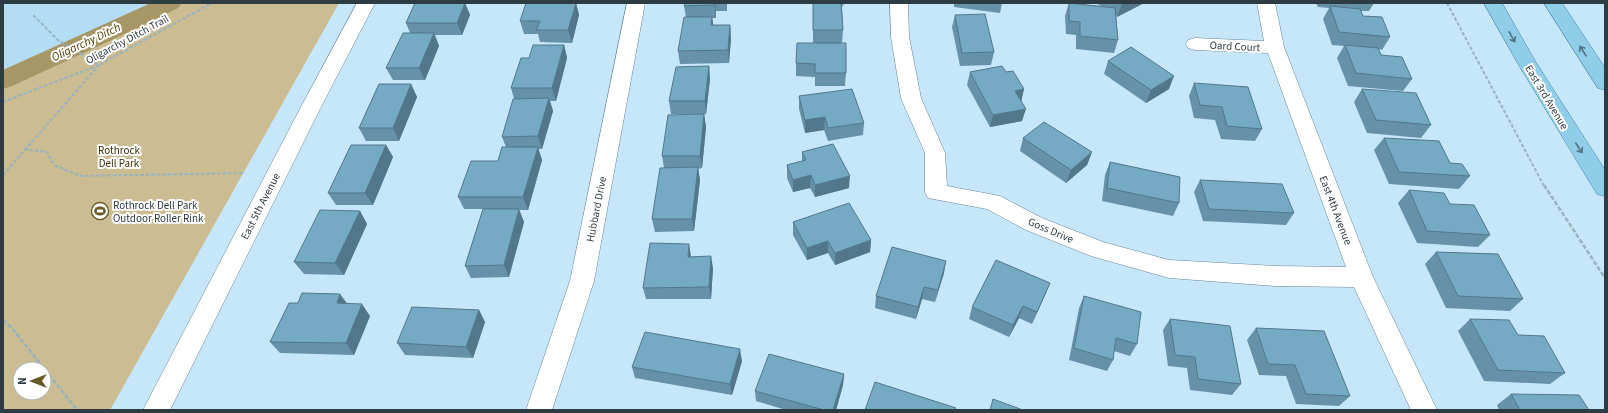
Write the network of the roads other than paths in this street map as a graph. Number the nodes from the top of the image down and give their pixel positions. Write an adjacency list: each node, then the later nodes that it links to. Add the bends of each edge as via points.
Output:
1 (366, 3): 12 (street, East 5th Avenue)
2 (636, 3): 13 (street, Hubbard Drive, via 582,281)
3 (899, 3): 11 (street, Goss Drive, via 900,37 911,98 935,153 936,192 992,202 1034,224 1099,250 1169,269 1275,276)
4 (1266, 3): 8 (street, East 4th Avenue)
5 (1493, 3): 10 (main road, East 3rd Avenue, one-way to 10, via 1534,75)
6 (1553, 3): 9 (main road, one-way to 6)
7 (1195, 44): 8 (street, Oard Court)
8 (1275, 48): 11 (street, East 4th Avenue)
9 (1605, 83)
10 (1605, 188)
11 (1361, 277): 14 (street, East 4th Avenue)
12 (156, 410)
13 (539, 410)
14 (1424, 410)

